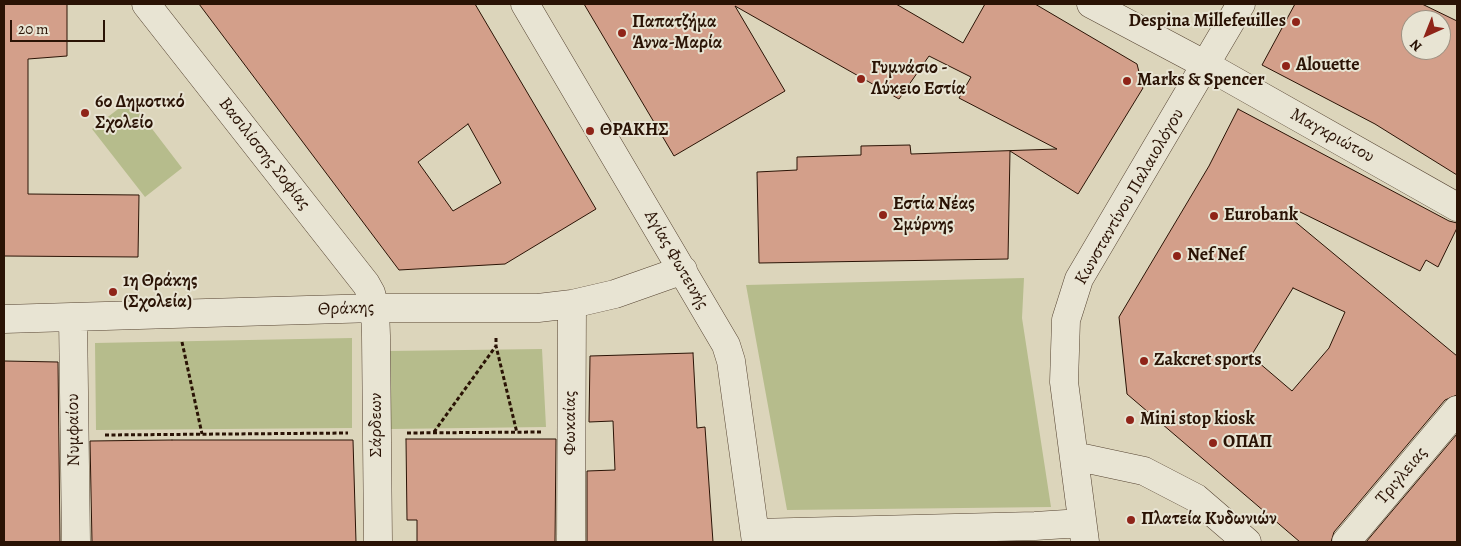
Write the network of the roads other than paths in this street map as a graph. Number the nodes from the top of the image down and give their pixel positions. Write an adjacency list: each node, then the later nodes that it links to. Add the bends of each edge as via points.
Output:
1 (146, 4): 9 (street, Βασιλίσσης Σοφίας, via 366,284)
2 (525, 4): 7 (street, Αγίας Φωτεινής)
3 (1091, 4): 5 (street, Μαγκριώτου)
4 (1241, 4): 5 (street, Κωνσταντίνου Παλαιολόγου)
5 (1206, 65): 6 (street, Μαγκριώτου); 13 (street, Κωνσταντίνου Παλαιολόγου, via 1079,279 1066,320 1064,382)
6 (1457, 207)
7 (683, 270): 8 (street, Θράκης, via 632,289); 15 (street, Αγίας Φωτεινής, via 732,361)
8 (572, 304): 9 (street, Θράκης, via 538,308); 18 (street, Φωκαίας)
9 (375, 308): 10 (street, Θράκης); 17 (street, Σάρδεων)
10 (73, 317): 11 (street, Θράκης); 16 (street, Νυμφαίου)
11 (4, 319)
12 (1457, 410): 20 (street, Τριγλειας)
13 (1074, 456): 14 (street, Κωνσταντίνου Παλαιολόγου); 19 (street, via 1144,471 1196,498)
14 (1084, 533): 15 (street, via 1035,526)
15 (755, 538)
16 (76, 542)
17 (378, 542)
18 (571, 542)
19 (1247, 542)
20 (1346, 542)

